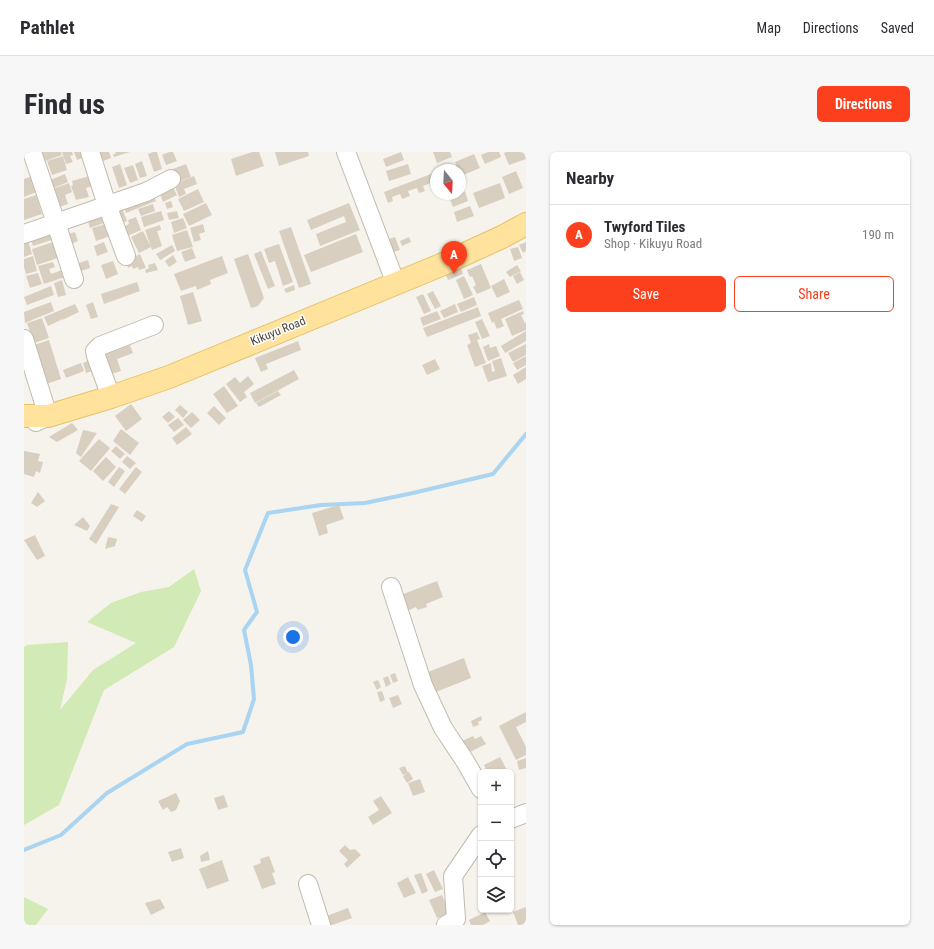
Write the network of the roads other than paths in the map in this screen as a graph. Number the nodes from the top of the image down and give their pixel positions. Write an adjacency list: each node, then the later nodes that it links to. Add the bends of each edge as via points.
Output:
1 (32, 152): 6 (street)
2 (90, 152): 5 (street)
3 (346, 152): 11 (street)
4 (172, 179): 5 (street, via 146,192)
5 (107, 205): 6 (street); 9 (street)
6 (56, 223): 8 (street); 10 (street)
7 (526, 224): 11 (main road, Kikuyu Road)
8 (24, 234)
9 (126, 256)
10 (74, 279)
11 (396, 284): 14 (main road, Kikuyu Road, via 168,377)
12 (154, 325): 14 (street, via 100,346 95,351)
13 (24, 339): 16 (street)
14 (111, 397): 16 (main road, Kikuyu Road)
15 (24, 416): 16 (main road, Kikuyu Road)
16 (48, 416): 17 (street)
17 (24, 427)
18 (391, 587): 19 (street, via 423,685 444,728)
19 (478, 784)
20 (526, 813): 21 (street)
21 (514, 818)
22 (478, 839): 25 (street, via 453,876 456,919)
23 (308, 884): 24 (street)
24 (321, 925)
25 (446, 925)

